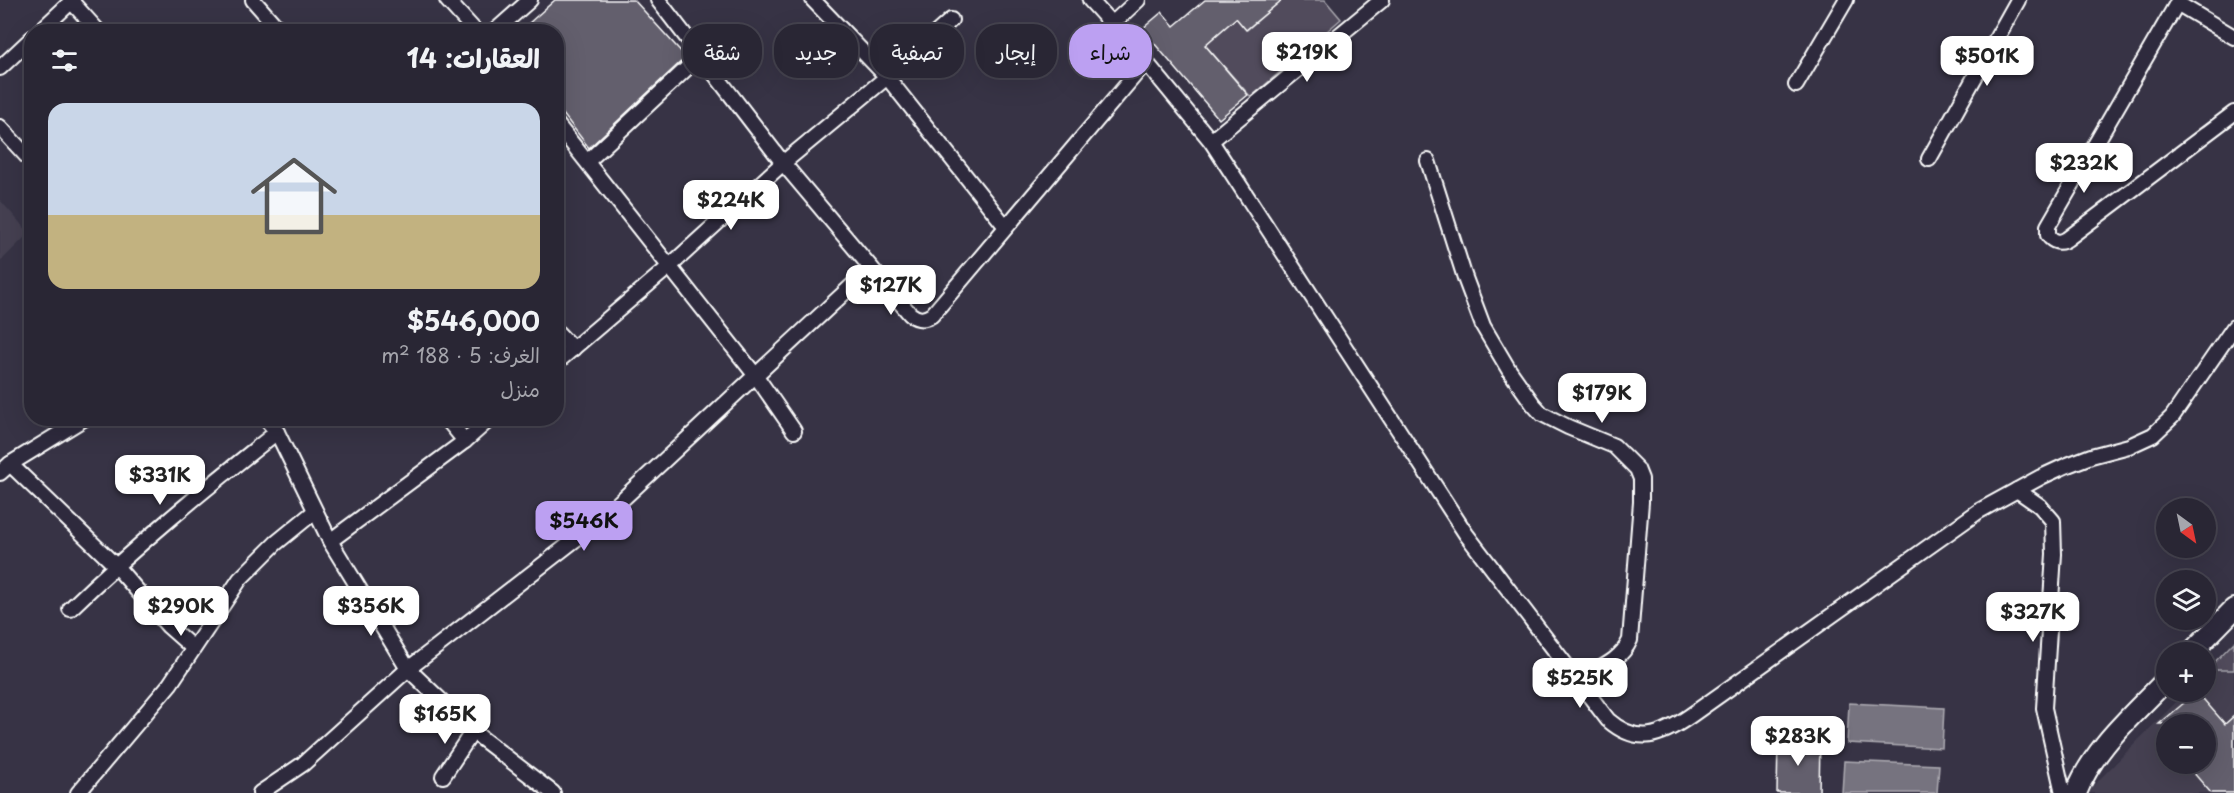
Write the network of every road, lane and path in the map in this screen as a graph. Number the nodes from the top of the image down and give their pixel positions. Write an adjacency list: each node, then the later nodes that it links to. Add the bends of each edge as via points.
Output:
1 (71, 0): 14 (street); 15 (street)
2 (253, 0): 16 (street)
3 (447, 0): 17 (street)
4 (530, 0): 18 (street)
5 (658, 0): 22 (street)
6 (813, 0): 25 (street)
7 (1090, 0): 20 (street)
8 (1138, 0): 21 (street)
9 (1382, 0): 37 (street)
10 (1846, 0): 33 (street)
11 (2018, 0): 39 (street)
12 (2178, 1): 23 (street); 34 (street, via 2048,226 2048,235 2054,241 2063,241)
13 (951, 20): 19 (street)
14 (47, 24)
15 (92, 24)
16 (274, 24)
17 (469, 24)
18 (503, 24)
19 (947, 24)
20 (1110, 24)
21 (1112, 24)
22 (683, 32)
23 (2234, 37)
24 (24, 46): 26 (street)
25 (870, 59)
26 (0, 68)
27 (1152, 69): 37 (street)
28 (683, 72): 40 (street)
29 (718, 78): 42 (street)
30 (886, 78): 42 (street)
31 (888, 78): 43 (street)
32 (1132, 78): 43 (street)
33 (1796, 85)
34 (2234, 113)
35 (0, 127): 38 (street)
36 (564, 132): 40 (street)
37 (1211, 141): 68 (street, via 1466,534)
38 (24, 153)
39 (1929, 159)
40 (588, 161): 44 (street)
41 (1428, 161): 68 (street, via 1483,326 1509,370 1542,414 1614,446 1633,464 1641,479 1630,640 1617,658)
42 (783, 163): 44 (street); 45 (street)
43 (1006, 227): 45 (street, via 927,318 910,314)
44 (670, 266): 48 (street); 50 (street)
45 (871, 268): 50 (street)
46 (2234, 327): 59 (street, via 2172,417 2153,435 2065,466)
47 (564, 339): 48 (street)
48 (573, 349): 49 (street)
49 (564, 356)
50 (756, 376): 55 (street); 67 (street, via 598,522)
51 (72, 426): 58 (street)
52 (271, 426): 56 (street)
53 (453, 426): 57 (street)
54 (482, 426): 57 (street)
55 (795, 431)
56 (277, 432): 60 (street); 62 (street)
57 (465, 441): 61 (street)
58 (5, 469): 62 (street)
59 (2017, 490): 68 (street, via 1961,523 1668,731 1647,736 1616,727); 75 (street, via 2053,521 2044,708)
60 (314, 512): 61 (street); 66 (street, via 240,579)
61 (330, 541): 67 (street)
62 (115, 566): 63 (street); 66 (street)
63 (70, 609)
64 (2234, 609): 65 (main road)
65 (2202, 642)
66 (193, 648): 72 (street, via 170,684)
67 (408, 669): 70 (street); 73 (street, via 303,764)
68 (1579, 680)
69 (2156, 691): 76 (main road, via 2097,754)
70 (473, 731): 71 (street); 74 (street)
71 (443, 776)
72 (78, 793)
73 (260, 793)
74 (553, 793)
75 (2063, 793)
76 (2076, 793)

